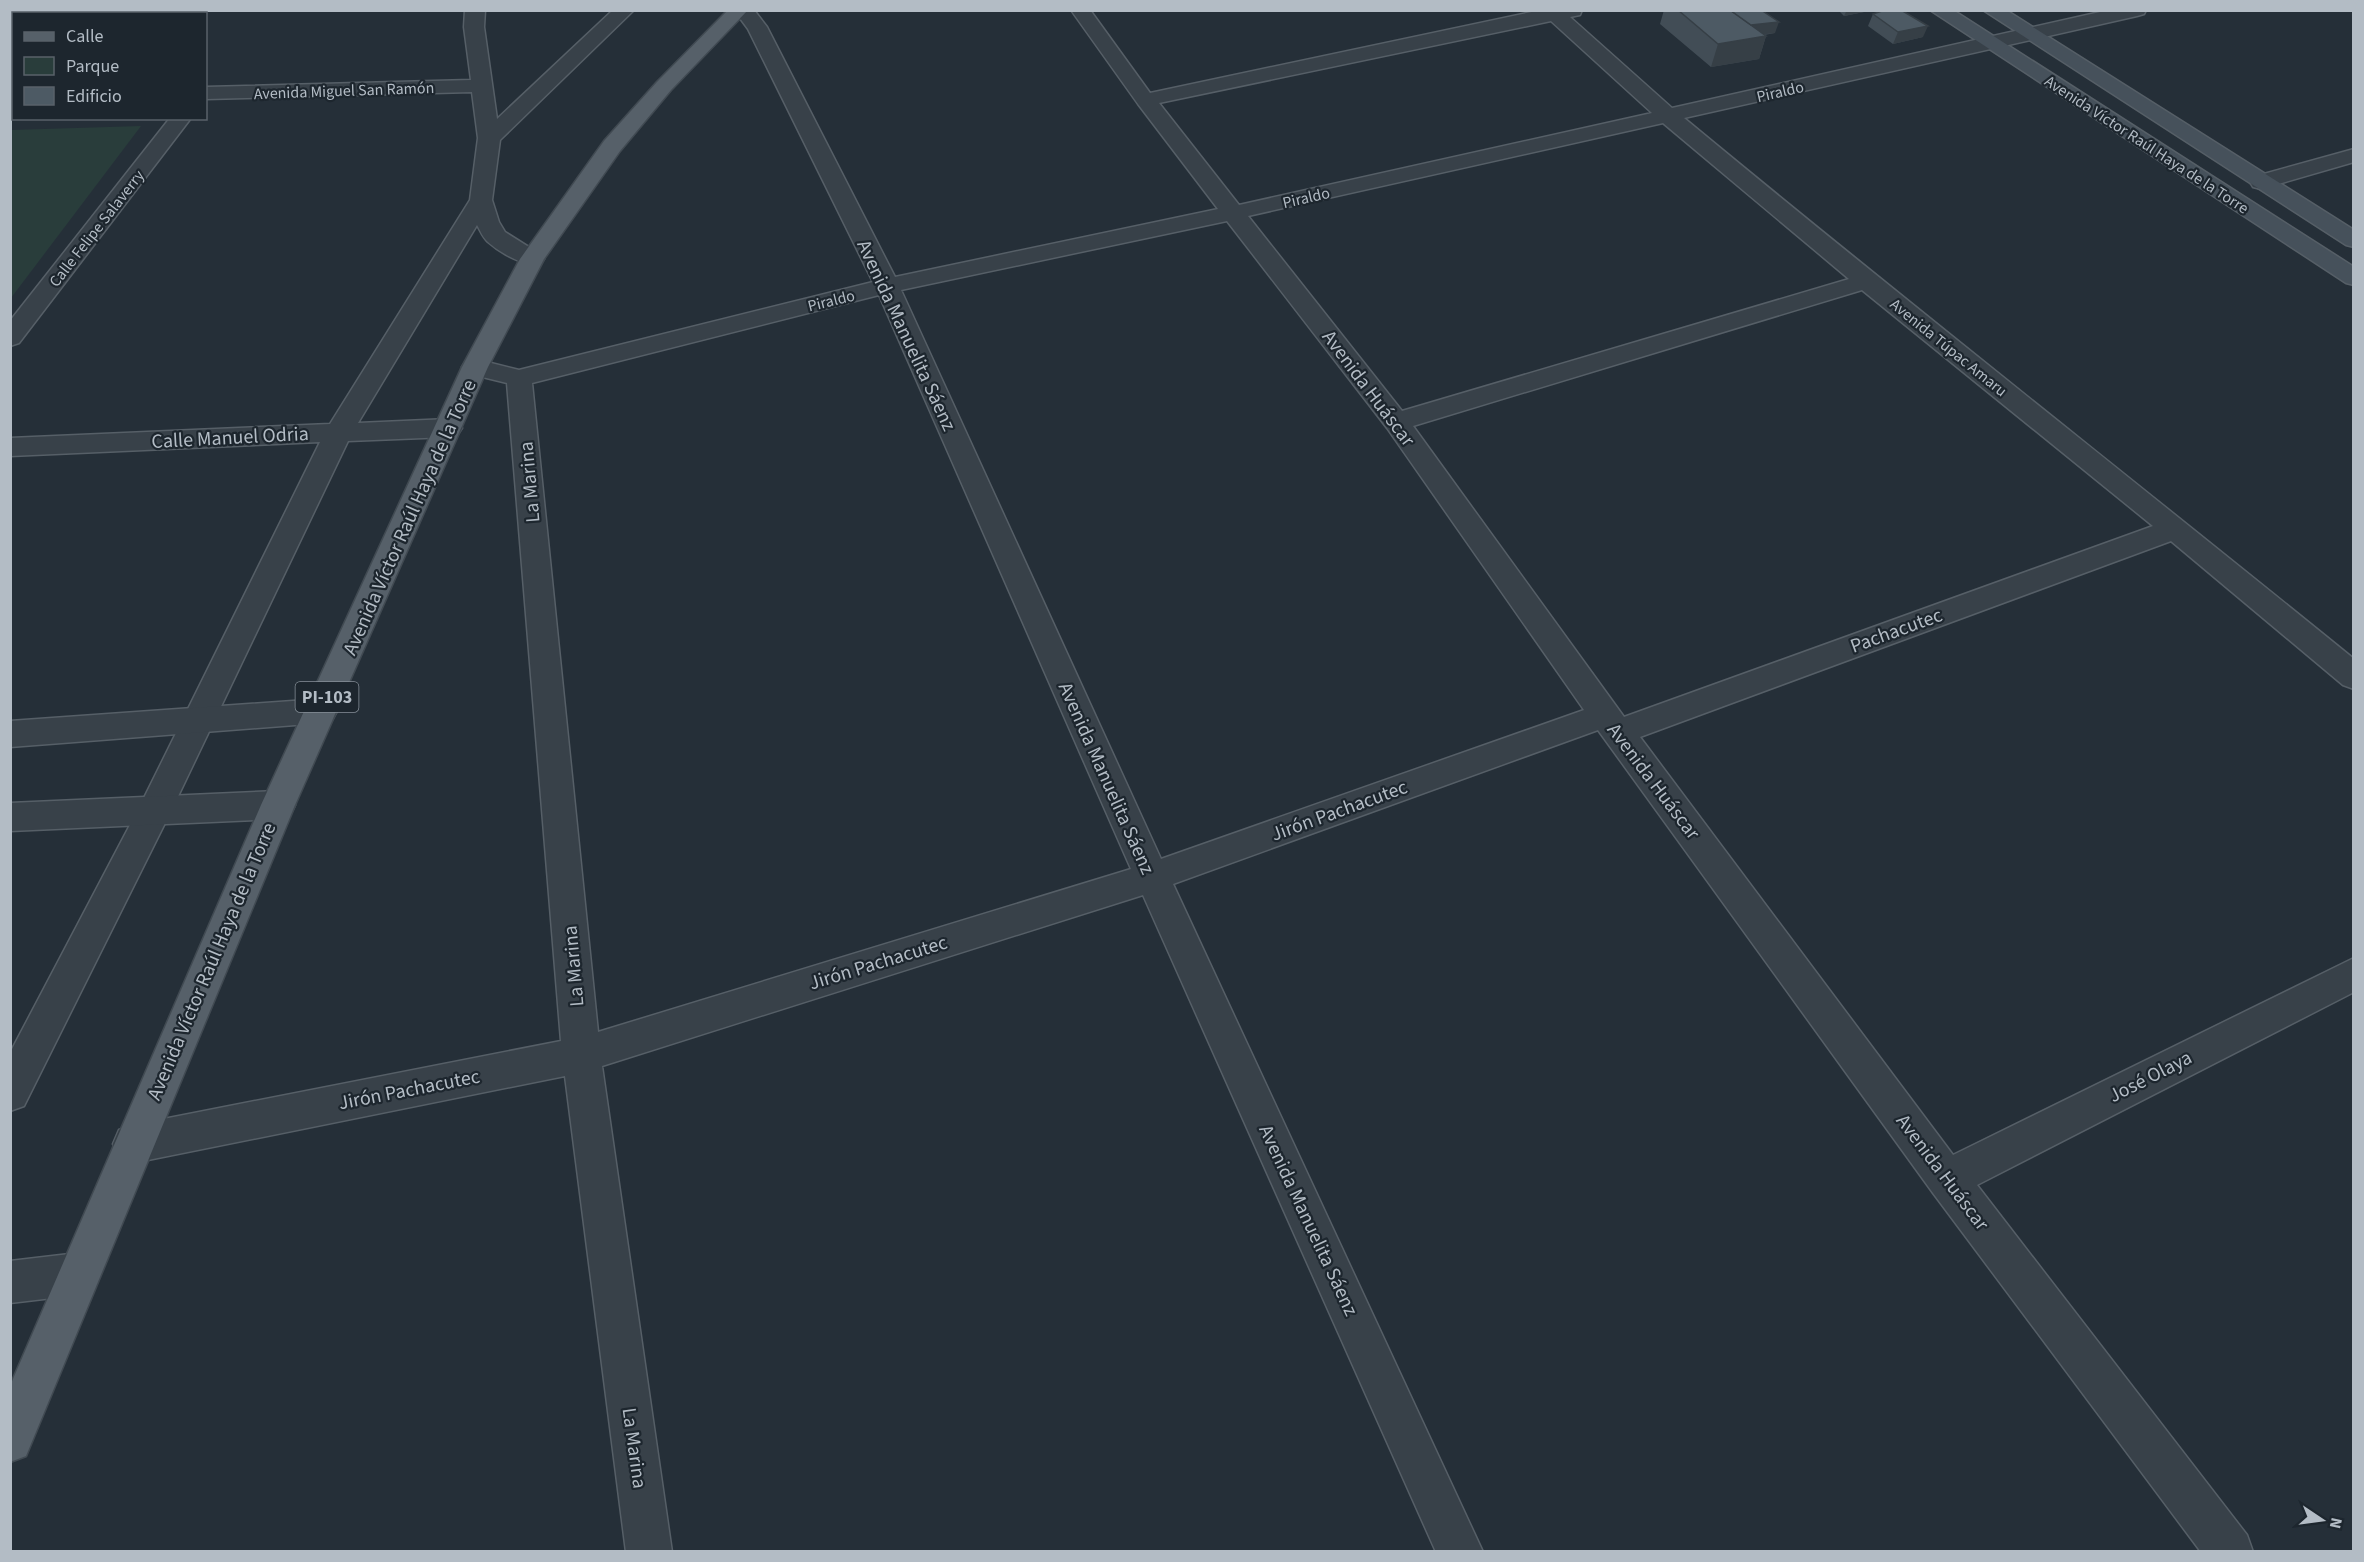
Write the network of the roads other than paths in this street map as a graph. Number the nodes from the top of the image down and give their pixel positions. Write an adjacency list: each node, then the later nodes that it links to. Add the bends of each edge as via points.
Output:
1 (475, 10): 11 (street)
2 (625, 10): 16 (street)
3 (741, 10): 22 (main road, Avenida Víctor Raúl Haya de la Torre / PI-103, via 664,86 612,146); 25 (street, Avenida Manuelita Sáenz, via 757,27)
4 (1080, 10): 13 (street, Avenida Huáscar)
5 (1939, 10): 10 (main road, Avenida Víctor Raúl Haya de la Torre)
6 (1992, 10): 9 (main road, Avenida Víctor Raúl Haya de la Torre)
7 (2137, 10): 9 (street, Piraldo)
8 (1561, 12): 13 (street); 14 (street, Avenida Túpac Amaru)
9 (2032, 36): 10 (street, Piraldo); 18 (main road, Avenida Víctor Raúl Haya de la Torre)
10 (1990, 43): 14 (street, Piraldo); 23 (main road, Avenida Víctor Raúl Haya de la Torre)
11 (483, 86): 12 (street, Avenida Miguel San Ramón); 16 (street)
12 (207, 93)
13 (1145, 100): 20 (street, Avenida Huáscar)
14 (1668, 116): 20 (street, Piraldo); 24 (street, Avenida Túpac Amaru)
15 (179, 120): 26 (street, Calle Felipe Salaverry)
16 (489, 138): 19 (street)
17 (2354, 155): 18 (street)
18 (2261, 182): 21 (main road, Avenida Víctor Raúl Haya de la Torre)
19 (481, 200): 22 (street, via 496,237); 31 (street)
20 (1233, 213): 25 (street, Piraldo); 29 (street, Avenida Huáscar)
21 (2354, 240)
22 (532, 259): 27 (main road, Avenida Víctor Raúl Haya de la Torre / PI-103)
23 (2354, 278)
24 (1866, 281): 29 (street); 33 (street, Avenida Túpac Amaru)
25 (887, 286): 28 (street, Piraldo); 42 (street, Avenida Manuelita Sáenz)
26 (10, 338)
27 (475, 368): 28 (street, Piraldo); 30 (main road, Avenida Víctor Raúl Haya de la Torre / PI-103)
28 (519, 378): 44 (street, La Marina)
29 (1396, 422): 37 (street, Avenida Huáscar)
30 (449, 428): 31 (street, Calle Manuel Odria); 35 (main road, Avenida Víctor Raúl Haya de la Torre / PI-103)
31 (339, 432): 32 (street, Calle Manuel Odria); 36 (street)
32 (10, 447)
33 (2175, 529): 34 (street, Avenida Túpac Amaru); 37 (street, Pachacutec)
34 (2354, 677)
35 (321, 711): 36 (street); 39 (main road, Avenida Víctor Raúl Haya de la Torre / PI-103)
36 (196, 720): 38 (street); 40 (street)
37 (1611, 724): 42 (street, Jirón Pachacutec); 47 (street, Avenida Huáscar)
38 (10, 734)
39 (278, 805): 40 (street); 46 (main road, Avenida Víctor Raúl Haya de la Torre / PI-103)
40 (154, 811): 41 (street); 45 (street)
41 (10, 817)
42 (1152, 877): 44 (street, Jirón Pachacutec); 52 (street, Avenida Manuelita Sáenz)
43 (2354, 974): 47 (street, José Olaya)
44 (581, 1055): 46 (street, Jirón Pachacutec); 51 (street, La Marina)
45 (10, 1093)
46 (133, 1144): 48 (main road, Avenida Víctor Raúl Haya de la Torre / PI-103)
47 (1947, 1179): 53 (street, Avenida Huáscar)
48 (78, 1274): 49 (street); 50 (main road, Avenida Víctor Raúl Haya de la Torre / PI-103)
49 (10, 1282)
50 (10, 1440)
51 (649, 1551)
52 (1460, 1551)
53 (2230, 1551)

